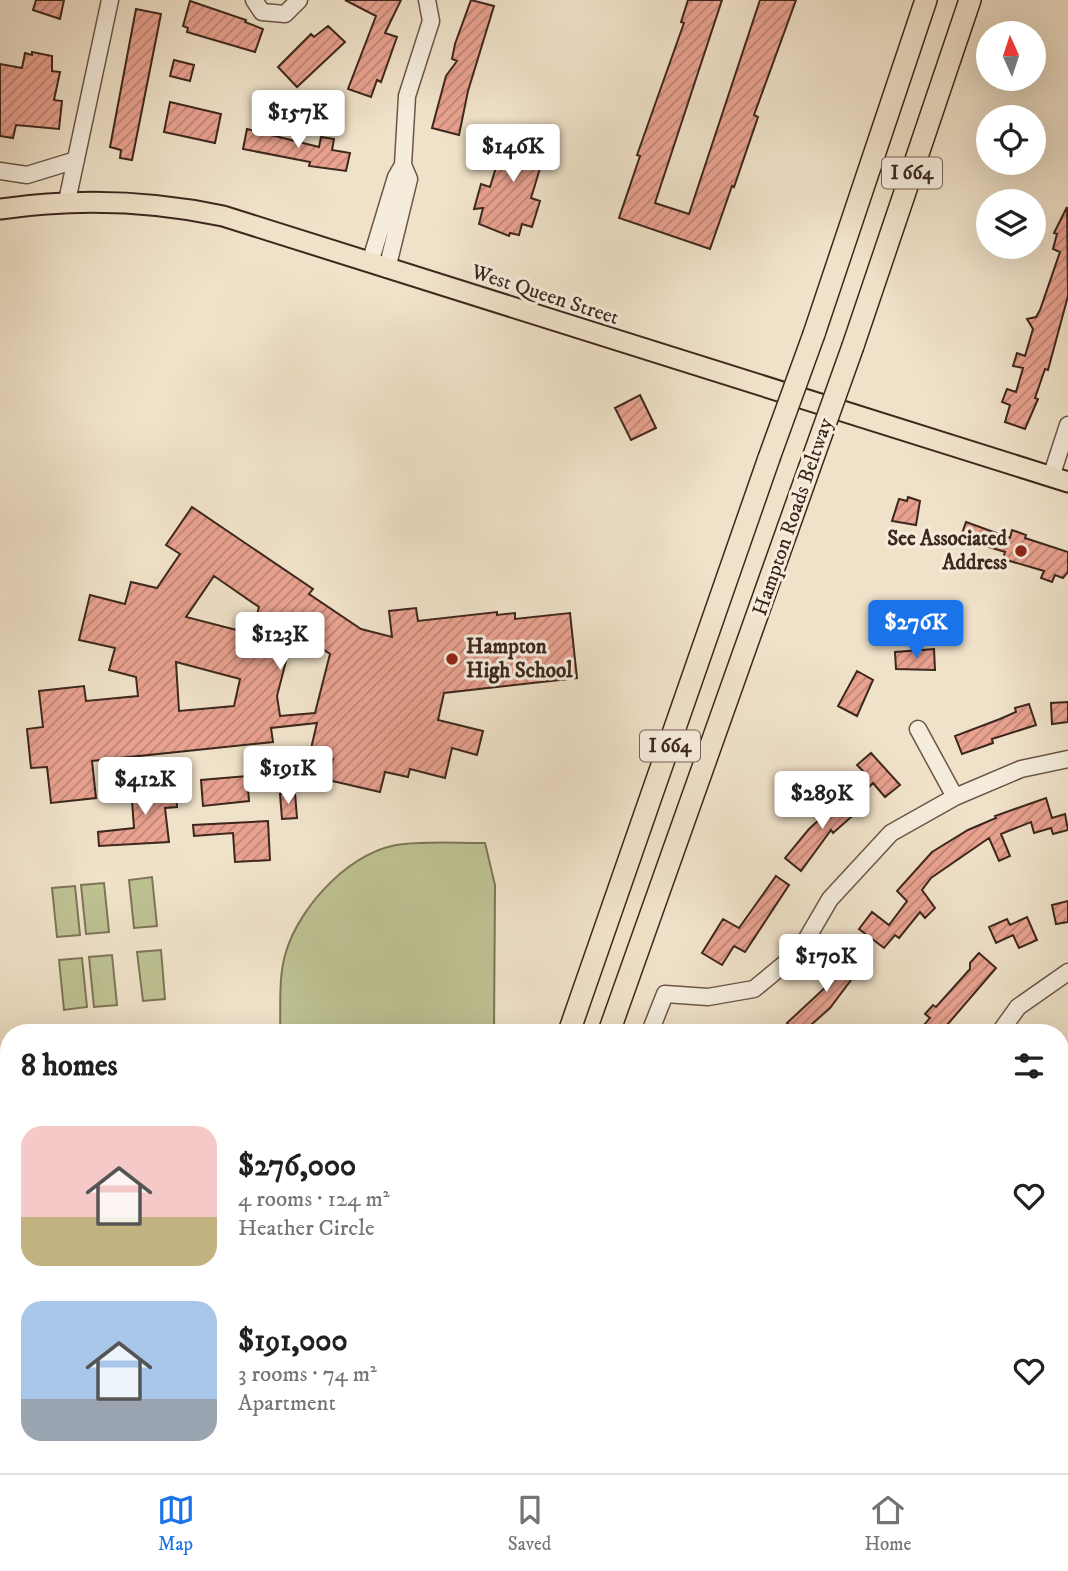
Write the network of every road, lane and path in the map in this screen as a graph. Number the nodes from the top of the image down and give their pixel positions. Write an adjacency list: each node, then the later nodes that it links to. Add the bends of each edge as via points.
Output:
1 (110, 0): 7 (street)
2 (254, 0): 3 (street, via 262,12 270,14 285,14)
3 (299, 0)
4 (427, 0): 11 (street, via 431,21 407,96 403,165 409,179)
5 (926, 0): 18 (highway, Hampton Roads Beltway / I 664, bridge)
6 (971, 0): 19 (highway, Hampton Roads Beltway / I 664, bridge)
7 (76, 160): 8 (street, via 27,175); 9 (street)
8 (0, 171)
9 (67, 201): 10 (main road, West Queen Street); 11 (main road, West Queen Street, via 132,202 194,210)
10 (0, 209)
11 (378, 266): 13 (main road, West Queen Street)
12 (1068, 425): 13 (street)
13 (1059, 479)
14 (918, 729): 16 (street)
15 (1068, 759): 16 (street, via 1021,769)
16 (955, 797): 20 (street, via 891,833 830,899 799,952 754,989 708,998 665,994)
17 (1068, 972): 21 (street, via 1018,1007)
18 (572, 1024)
19 (612, 1024)
20 (653, 1024)
21 (1006, 1024)

